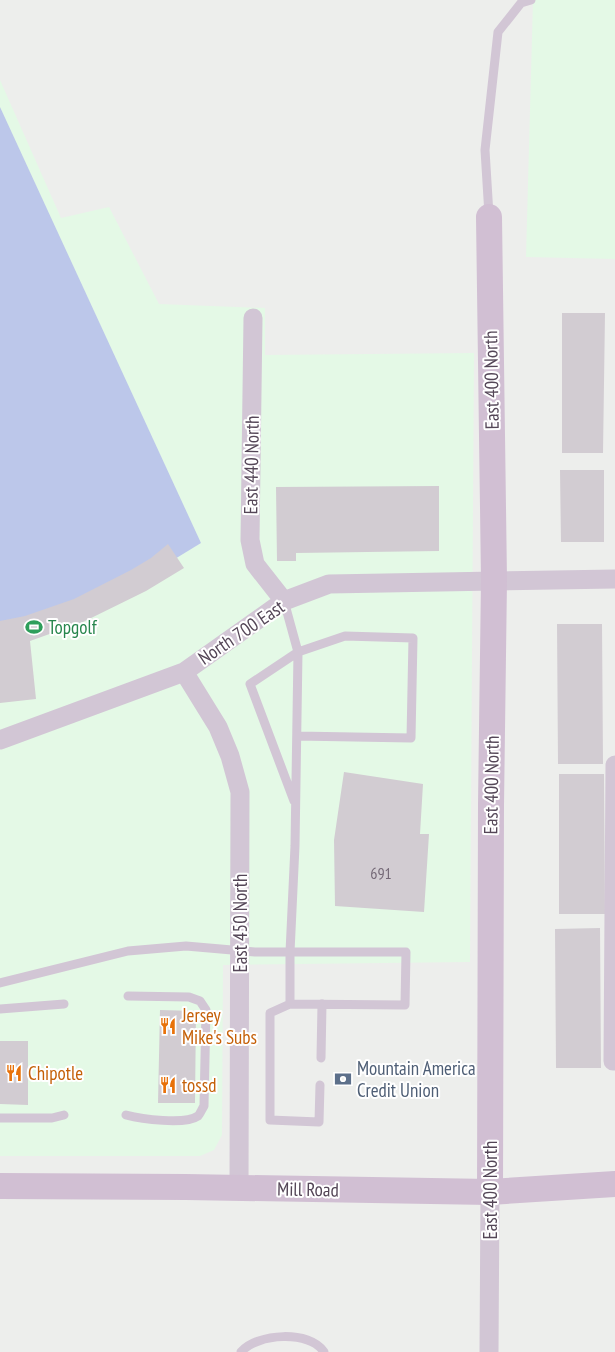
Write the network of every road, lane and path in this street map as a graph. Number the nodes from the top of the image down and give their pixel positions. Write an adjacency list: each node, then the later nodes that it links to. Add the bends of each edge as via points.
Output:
1 (531, 0): 2 (lane, via 521,3 498,32 485,150)
2 (489, 217): 5 (street, East 400 North)
3 (253, 318): 6 (street, East 440 North, via 250,540 255,564)
4 (615, 578): 5 (street, North 700 East)
5 (494, 580): 6 (street, North 700 East, via 329,584); 30 (street, East 400 North)
6 (284, 601): 7 (lane); 8 (street, North 700 East)
7 (298, 652): 9 (lane); 9 (lane, via 345,636 413,638 411,738); 12 (lane, via 250,684)
8 (184, 672): 10 (street, North 700 East); 13 (street, East 450 North, via 218,727 240,792)
9 (297, 736): 12 (lane)
10 (0, 740)
11 (615, 765): 22 (street)
12 (296, 805): 14 (lane)
13 (240, 951): 14 (lane); 15 (lane, via 186,946 128,951); 29 (street, East 450 North)
14 (290, 952): 18 (lane); 19 (lane, via 406,952 405,1005)
15 (0, 983)
16 (128, 996): 25 (lane, via 189,997 200,1001 206,1010 204,1106 198,1116 186,1120 142,1120)
17 (64, 1004): 20 (lane)
18 (290, 1004): 19 (lane); 23 (lane, via 270,1013 270,1120 320,1122)
19 (322, 1004): 21 (lane)
20 (0, 1009)
21 (321, 1058)
22 (614, 1061)
23 (320, 1085)
24 (64, 1115): 26 (lane)
25 (126, 1115)
26 (0, 1118)
27 (615, 1184): 30 (street, Mill Road)
28 (0, 1186): 29 (street, Mill Road)
29 (239, 1188): 30 (street, Mill Road)
30 (490, 1192): 33 (street, East 400 North)
31 (241, 1352): 32 (lane, via 246,1345 267,1337 298,1337 320,1346)
32 (324, 1352)
33 (489, 1352)

